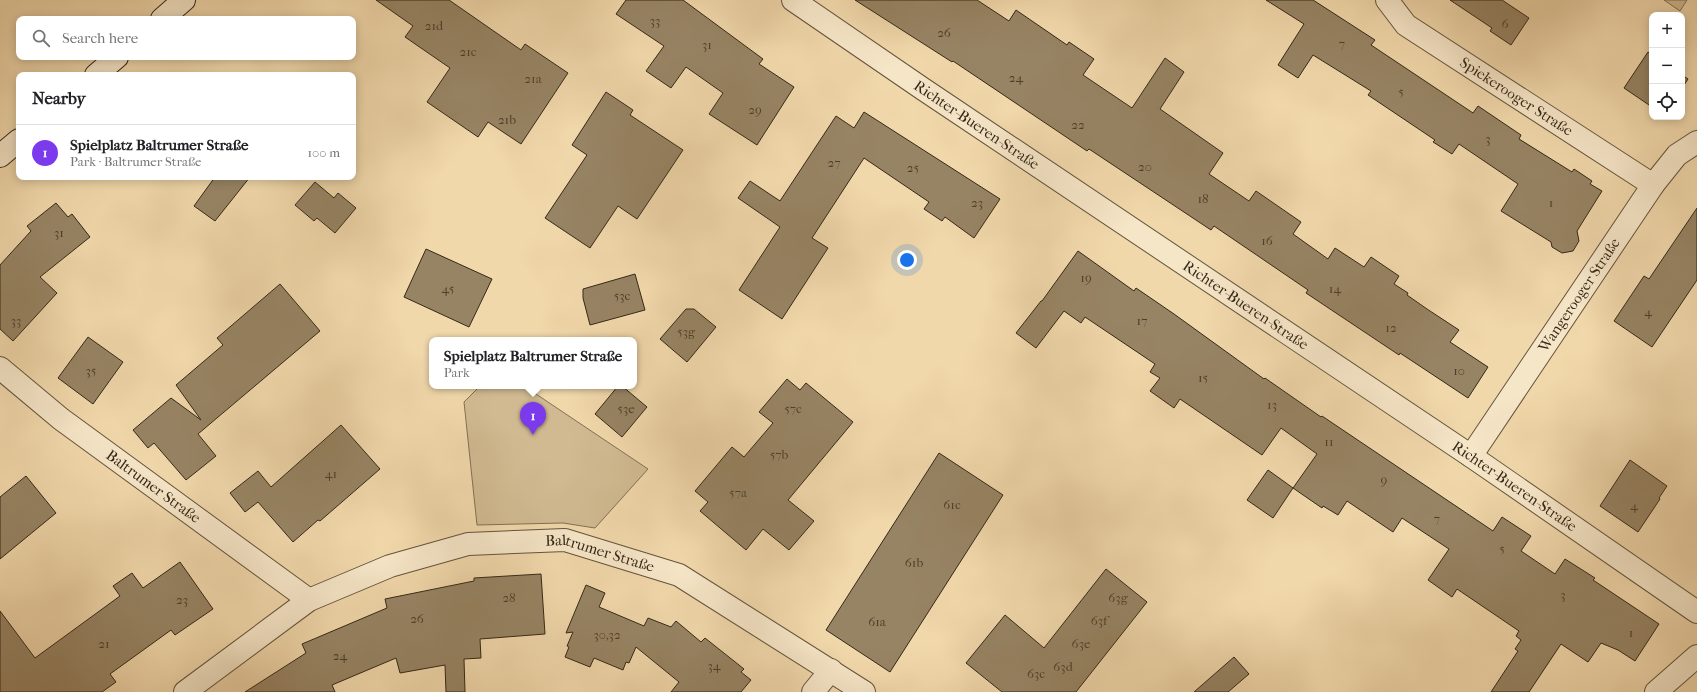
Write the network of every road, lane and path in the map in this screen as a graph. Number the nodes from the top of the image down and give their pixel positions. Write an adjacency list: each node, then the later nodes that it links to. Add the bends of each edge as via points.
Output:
1 (184, 0): 4 (street)
2 (793, 0): 12 (street, Richter-Bueren-Straße)
3 (1387, 0): 10 (street, Spiekerooger Straße, via 1406,25)
4 (165, 16)
5 (114, 60): 6 (street)
6 (100, 72)
7 (1697, 142): 10 (street, Wangerooger Straße, via 1677,155)
8 (16, 143): 9 (street)
9 (0, 156)
10 (1653, 185): 12 (street, Wangerooger Straße)
11 (0, 368): 13 (street, Baltrumer Straße, via 66,423)
12 (1471, 456): 14 (street, Richter-Bueren-Straße)
13 (309, 600): 16 (street, Baltrumer Straße, via 390,566 468,544 565,540 679,575); 17 (street, Baltrumer Straße)
14 (1697, 612)
15 (1697, 656): 20 (street)
16 (831, 670): 18 (street); 19 (street, Baltrumer Straße)
17 (185, 692)
18 (813, 692)
19 (864, 692)
20 (1656, 692)

